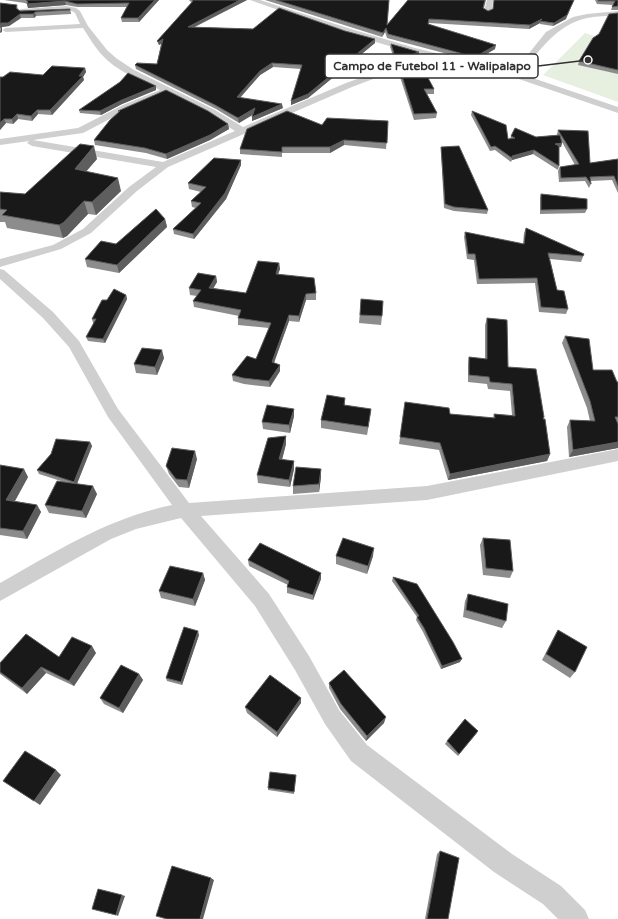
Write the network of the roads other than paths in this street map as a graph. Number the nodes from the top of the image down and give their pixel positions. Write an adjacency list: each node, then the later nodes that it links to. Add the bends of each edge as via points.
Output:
1 (253, 0): 8 (street)
2 (490, 0): 3 (street)
3 (488, 12)
4 (618, 13): 9 (street, via 587,16 549,34)
5 (85, 26): 6 (street); 6 (street, via 78,12 71,9 21,11); 10 (street, via 113,60)
6 (6, 30): 7 (street)
7 (0, 37)
8 (432, 55): 9 (street); 13 (street, via 349,85)
9 (516, 75): 11 (street)
10 (166, 90): 12 (street); 13 (street)
11 (618, 110)
12 (80, 131): 14 (street); 16 (street)
13 (242, 131): 17 (street)
14 (19, 140): 15 (street); 16 (street)
15 (0, 142)
16 (56, 147): 17 (street)
17 (164, 165): 18 (street, via 87,231 57,246)
18 (0, 262)
19 (0, 273): 21 (street, via 48,315 74,344 113,413)
20 (618, 455): 21 (street, via 427,493)
21 (185, 510): 22 (street, via 160,514 120,527 74,550); 23 (street, via 262,600 302,663 332,718 359,753 503,863 552,895)
22 (0, 593)
23 (576, 919)

